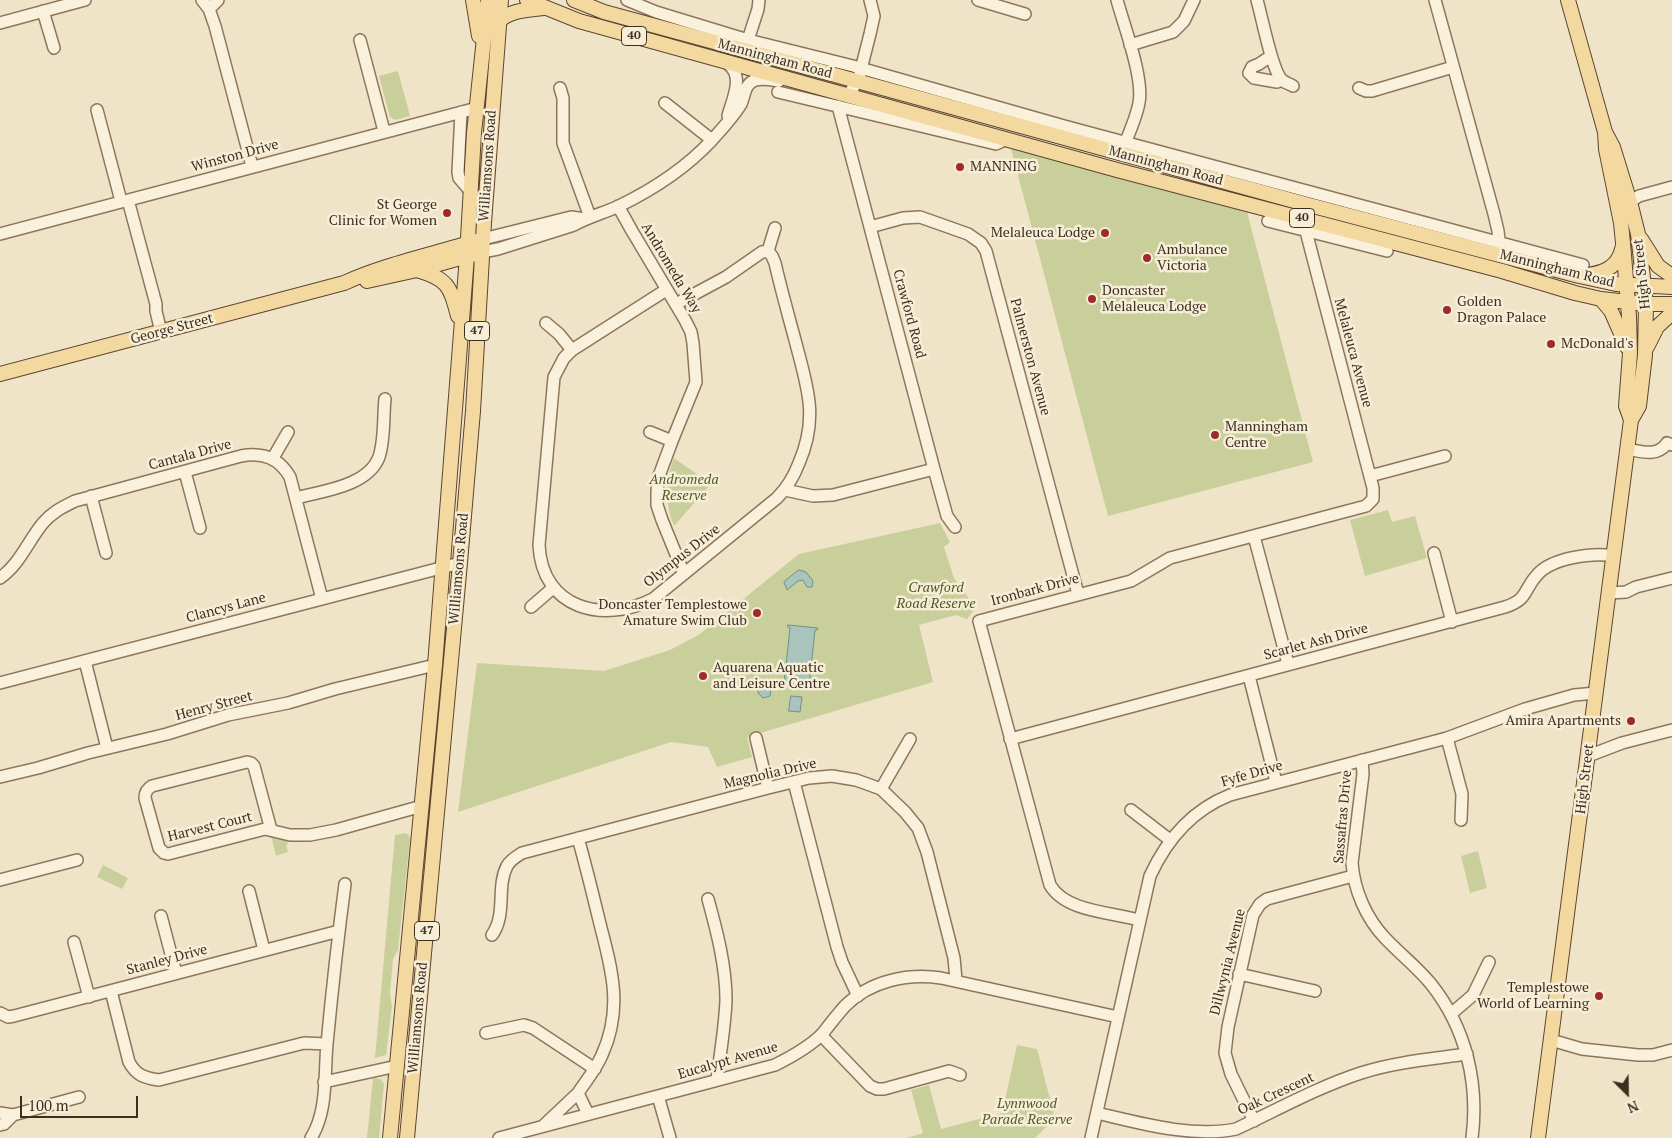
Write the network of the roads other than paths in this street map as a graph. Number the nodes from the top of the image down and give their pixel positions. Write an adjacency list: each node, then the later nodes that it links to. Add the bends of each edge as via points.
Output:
1 (85, 0): 19 (street)
2 (218, 0): 17 (street)
3 (473, 0): 30 (main road)
4 (488, 0): 30 (main road, Williamsons Road / 47)
5 (501, 0): 23 (main road, Williamsons Road / 47)
6 (527, 0): 18 (main road, Manningham Road / 40)
7 (574, 0): 22 (main road, Manningham Road / 40)
8 (627, 0): 20 (street)
9 (759, 0): 27 (street)
10 (870, 0): 36 (street, via 874,16)
11 (978, 0): 21 (street)
12 (1117, 0): 28 (street)
13 (1194, 0): 28 (street, via 1184,21 1173,32)
14 (1256, 0): 32 (street)
15 (1435, 0): 34 (street)
16 (1568, 0): 53 (main road, High Street)
17 (205, 4): 57 (street, via 215,26)
18 (544, 8): 23 (main road, via 513,12); 33 (main road, Manningham Road / 40, via 579,21)
19 (43, 11): 24 (street); 29 (street)
20 (656, 12): 22 (street); 25 (street); 27 (street, Manningham Road)
21 (1025, 14)
22 (640, 21): 25 (main road, Manningham Road / 40)
23 (498, 22): 72 (main road, Williamsons Road / 47)
24 (0, 23)
25 (663, 28): 31 (main road, Manningham Road / 40)
26 (360, 40): 52 (street)
27 (748, 40): 36 (street, Manningham Road)
28 (1130, 45): 56 (street, via 1141,86)
29 (54, 48)
30 (482, 54): 48 (main road, Williamsons Road / 47)
31 (759, 54): 35 (main road); 36 (main road, Manningham Road / 40)
32 (1271, 56): 37 (street); 37 (street, via 1252,67 1249,73 1254,78)
33 (726, 62): 35 (main road, Manningham Road / 40); 51 (street, via 736,76 734,100)
34 (1453, 67): 42 (street, via 1372,91); 73 (street, via 1494,214)
35 (754, 70): 38 (main road, Manningham Road / 40)
36 (860, 75): 44 (street); 56 (main road, Manningham Road / 40)
37 (1281, 80): 39 (street)
38 (800, 82): 40 (main road, Manningham Road / 40); 51 (street, via 755,80 749,84 741,103)
39 (1293, 86)
40 (818, 87): 44 (main road, Manningham Road / 40); 46 (street, Manningham Road)
41 (560, 88): 64 (street, via 563,143)
42 (1359, 88)
43 (778, 92): 46 (street, Manningham Road)
44 (848, 95): 55 (main road, Manningham Road / 40)
45 (665, 103): 54 (street)
46 (824, 103): 47 (street, Manningham Road)
47 (838, 106): 55 (street, Manningham Road, via 996,144); 67 (street, Crawford Road)
48 (477, 108): 50 (street, Winston Drive); 60 (main road, Williamsons Road / 47)
49 (97, 110): 61 (street)
50 (461, 112): 52 (street, Winston Drive); 60 (street, Williamsons Road, via 458,172)
51 (726, 122): 54 (street)
52 (384, 132): 57 (street, Winston Drive)
53 (1604, 132): 62 (main road, High Street, via 1613,147); 71 (main road, High Street)
54 (712, 140): 63 (street, via 663,182)
55 (1007, 140): 58 (main road, Manningham Road / 40)
56 (1129, 149): 58 (main road); 65 (main road, Manningham Road / 40); 73 (street, Manningham Road)
57 (252, 166): 61 (street, Winston Drive)
58 (1122, 171): 65 (main road, Manningham Road / 40)
59 (1672, 187): 62 (street, via 1639,196)
60 (471, 192): 74 (main road, Williamsons Road / 47)
61 (124, 200): 69 (street, Winston Drive); 93 (street)
62 (1630, 202): 70 (main road, High Street)
63 (618, 206): 64 (street); 84 (street, Andromeda Way)
64 (587, 218): 72 (street, via 571,217)
65 (1308, 218): 66 (street, Manningham Road); 73 (main road, Manningham Road / 40); 76 (street, Manningham Road); 85 (main road, Manningham Road / 40); 109 (street, Melaleuca Avenue)
66 (1268, 221)
67 (870, 227): 107 (street, Crawford Road); 127 (street, Palmerston Avenue, via 920,217 975,238 986,251)
68 (775, 228): 75 (street)
69 (0, 234)
70 (1638, 234): 79 (main road, via 1658,266); 82 (main road, High Street)
71 (1623, 243): 78 (main road, via 1619,260 1611,268 1597,274); 81 (main road, High Street)
72 (483, 246): 74 (main road); 120 (main road, Williamsons Road / 47)
73 (1499, 249): 78 (main road, Manningham Road / 40)
74 (467, 250): 77 (main road, George Street); 80 (main road, George Street, via 388,266); 92 (main road, Williamsons Road / 47)
75 (768, 251): 87 (street); 110 (street, Olympus Drive, via 806,380 810,406 805,448)
76 (1387, 251)
77 (417, 270): 80 (main road, George Street); 92 (main road, via 442,280 449,287)
78 (1581, 271): 81 (main road, Manningham Road / 40)
79 (1672, 276)
80 (344, 283): 93 (main road, George Street)
81 (1626, 285): 82 (main road, Manningham Road / 40); 86 (main road, High Street)
82 (1644, 286): 83 (main road, Manningham Road / 40); 88 (main road, High Street)
83 (1672, 287)
84 (666, 290): 87 (street, Andromeda Way); 94 (street)
85 (1600, 299): 86 (main road, Manningham Road / 40); 95 (main road, via 1611,311)
86 (1628, 302): 88 (main road, Manningham Road / 40); 95 (main road, High Street)
87 (676, 304): 102 (street, Andromeda Way, via 691,332 696,382)
88 (1646, 304): 89 (main road, Manningham Road / 40); 96 (main road, High Street)
89 (1672, 304)
90 (1672, 313): 96 (main road, via 1652,334)
91 (546, 323): 94 (street)
92 (461, 328): 121 (main road, Williamsons Road / 47)
93 (163, 331): 97 (main road, George Street)
94 (572, 350): 125 (street, via 560,363 554,377 539,545 542,566)
95 (1630, 353): 99 (main road, High Street, via 1626,406)
96 (1644, 355): 99 (main road, High Street, via 1639,406)
97 (0, 374)
98 (385, 399): 112 (street, via 379,457 373,468 363,478 351,483)
99 (1631, 420): 104 (main road, High Street)
100 (288, 432): 106 (street)
101 (650, 432): 102 (street)
102 (672, 441): 122 (street, Andromeda Way, via 659,476 658,505)
103 (1670, 444): 104 (street, via 1655,452)
104 (1628, 448): 119 (main road, High Street)
105 (1445, 456): 109 (street)
106 (273, 458): 108 (street, Cantala Drive, via 250,454); 112 (street, via 290,477)
107 (934, 468): 110 (street, via 834,495 813,496); 114 (street, Crawford Road, via 948,516)
108 (185, 472): 111 (street, Cantala Drive); 115 (street)
109 (1370, 476): 113 (street, Melaleuca Avenue, via 1373,499)
110 (786, 490): 122 (street, Olympus Drive)
111 (91, 496): 117 (street); 123 (street, Cantala Drive, via 75,500 51,515 10,571)
112 (296, 498): 128 (street)
113 (1366, 506): 116 (street, Ironbark Drive)
114 (955, 527)
115 (200, 528)
116 (1254, 536): 127 (street, Ironbark Drive, via 1170,558 1131,580); 132 (street)
117 (106, 553)
118 (1434, 553): 130 (street)
119 (1614, 556): 126 (main road, High Street); 130 (street, Scarlet Ash Drive, via 1589,554 1549,566 1537,574 1527,592 1513,605)
120 (460, 563): 121 (street, Clancys Lane); 150 (main road, Williamsons Road / 47)
121 (443, 568): 128 (street, Clancys Lane); 133 (main road, Williamsons Road / 47)
122 (684, 574): 125 (street, Olympus Drive, via 653,599 620,610 587,608)
123 (0, 578)
124 (1672, 578): 126 (street, via 1636,587)
125 (552, 588): 129 (street)
126 (1609, 589): 136 (main road, High Street)
127 (1078, 594): 141 (street, Ironbark Drive, via 980,621)
128 (322, 599): 131 (street, Clancys Lane)
129 (531, 607)
130 (1452, 622): 132 (street, Scarlet Ash Drive)
131 (86, 660): 135 (street, Clancys Lane); 142 (street)
132 (1288, 664): 134 (street, Scarlet Ash Drive)
133 (435, 665): 142 (street, Henry Street); 151 (main road, Williamsons Road / 47)
134 (1248, 676): 141 (street, Scarlet Ash Drive); 147 (street)
135 (0, 683)
136 (1596, 693): 139 (street, Fyfe Drive, via 1574,695 1525,708); 143 (main road, High Street)
137 (1672, 730): 143 (street)
138 (756, 738): 148 (street)
139 (1447, 738): 144 (street, Fyfe Drive); 153 (street, via 1462,794)
140 (910, 739): 149 (street)
141 (1010, 739): 164 (street, Ironbark Drive, via 1048,879 1054,890 1063,900 1078,906)
142 (107, 748): 145 (street, Henry Street)
143 (1589, 751): 183 (main road, High Street)
144 (1362, 760): 147 (street, Fyfe Drive); 158 (street, Sassafras Drive, via 1353,850)
145 (0, 776)
146 (794, 782): 148 (street, Magnolia Drive); 149 (street, Magnolia Drive, via 820,776 843,777); 176 (street, via 837,947)
147 (1276, 782): 156 (street, Fyfe Drive, via 1213,803 1189,820)
148 (768, 788): 155 (street, Magnolia Drive)
149 (881, 789): 172 (street, Magnolia Drive, via 905,812 922,838 954,958)
150 (438, 805): 151 (main road); 203 (main road, Williamsons Road / 47)
151 (422, 806): 154 (street, Harvest Court, via 306,836); 186 (main road, Williamsons Road / 47)
152 (1131, 810): 156 (street)
153 (1461, 820)
154 (271, 830): 154 (street, Harvest Court, via 258,830 164,853 159,848 145,793 152,786 251,763)
155 (578, 838): 166 (street, Magnolia Drive, via 513,858 507,866 498,926); 187 (street, via 614,986 610,1032)
156 (1170, 840): 164 (street, Fyfe Drive, via 1150,876)
157 (77, 860): 159 (street)
158 (1354, 876): 171 (street, Dillwynia Avenue, via 1278,895 1260,904 1253,915); 178 (street, Sassafras Drive, via 1362,904 1374,926 1431,984)
159 (0, 880)
160 (345, 884): 165 (street)
161 (249, 891): 168 (street)
162 (708, 898): 189 (street, via 718,934 726,1000)
163 (161, 916): 170 (street)
164 (1139, 920): 179 (street, Fyfe Drive)
165 (339, 932): 168 (street, Stanley Drive); 182 (street)
166 (492, 935)
167 (74, 942): 175 (street)
168 (264, 950): 170 (street, Stanley Drive)
169 (1489, 962): 178 (street, via 1473,995)
170 (176, 973): 173 (street, Stanley Drive)
171 (1239, 974): 174 (street); 198 (street, Dillwynia Avenue, via 1225,1053 1231,1074)
172 (956, 980): 176 (street, Eucalypt Avenue, via 905,977 876,985); 179 (street, Eucalypt Avenue)
173 (111, 991): 175 (street, Stanley Drive); 182 (street, via 129,1062 134,1071 144,1078 159,1080 304,1043)
174 (1315, 991)
175 (89, 996): 177 (street, Stanley Drive, via 14,1016)
176 (858, 996): 181 (street, Eucalypt Avenue, via 846,1005)
177 (1, 1014)
178 (1451, 1014): 185 (street, Sassafras Drive)
179 (1118, 1017): 195 (street, Fyfe Drive)
180 (486, 1033): 187 (street, via 512,1026 529,1026)
181 (821, 1035): 188 (street, via 870,1086 877,1089 949,1071); 189 (street, Eucalypt Avenue, via 792,1058)
182 (327, 1044): 190 (street)
183 (1550, 1045): 184 (street, via 1650,1055); 208 (main road, High Street)
184 (1672, 1050)
185 (1467, 1054): 198 (street, Oak Crescent, via 1364,1072); 207 (street, Sassafras Drive, via 1474,1089)
186 (397, 1066): 190 (street); 202 (main road, Williamsons Road / 47)
187 (595, 1069): 191 (street)
188 (960, 1075)
189 (717, 1080): 192 (street, Eucalypt Avenue)
190 (324, 1082): 201 (street, via 319,1121)
191 (578, 1093): 196 (street); 200 (street)
192 (658, 1096): 196 (street, Eucalypt Avenue); 205 (street)
193 (79, 1097): 197 (street)
194 (0, 1113): 197 (street)
195 (1097, 1113): 198 (street, Oak Crescent, via 1195,1134 1224,1132); 206 (street, Fyfe Drive)
196 (588, 1114): 200 (street, Eucalypt Avenue)
197 (13, 1115): 199 (street)
198 (1254, 1121)
199 (0, 1125)
200 (543, 1126): 204 (street, Eucalypt Avenue)
201 (311, 1138)
202 (390, 1138)
203 (407, 1138)
204 (499, 1138)
205 (670, 1138)
206 (1091, 1138)
207 (1472, 1138)
208 (1538, 1138)

